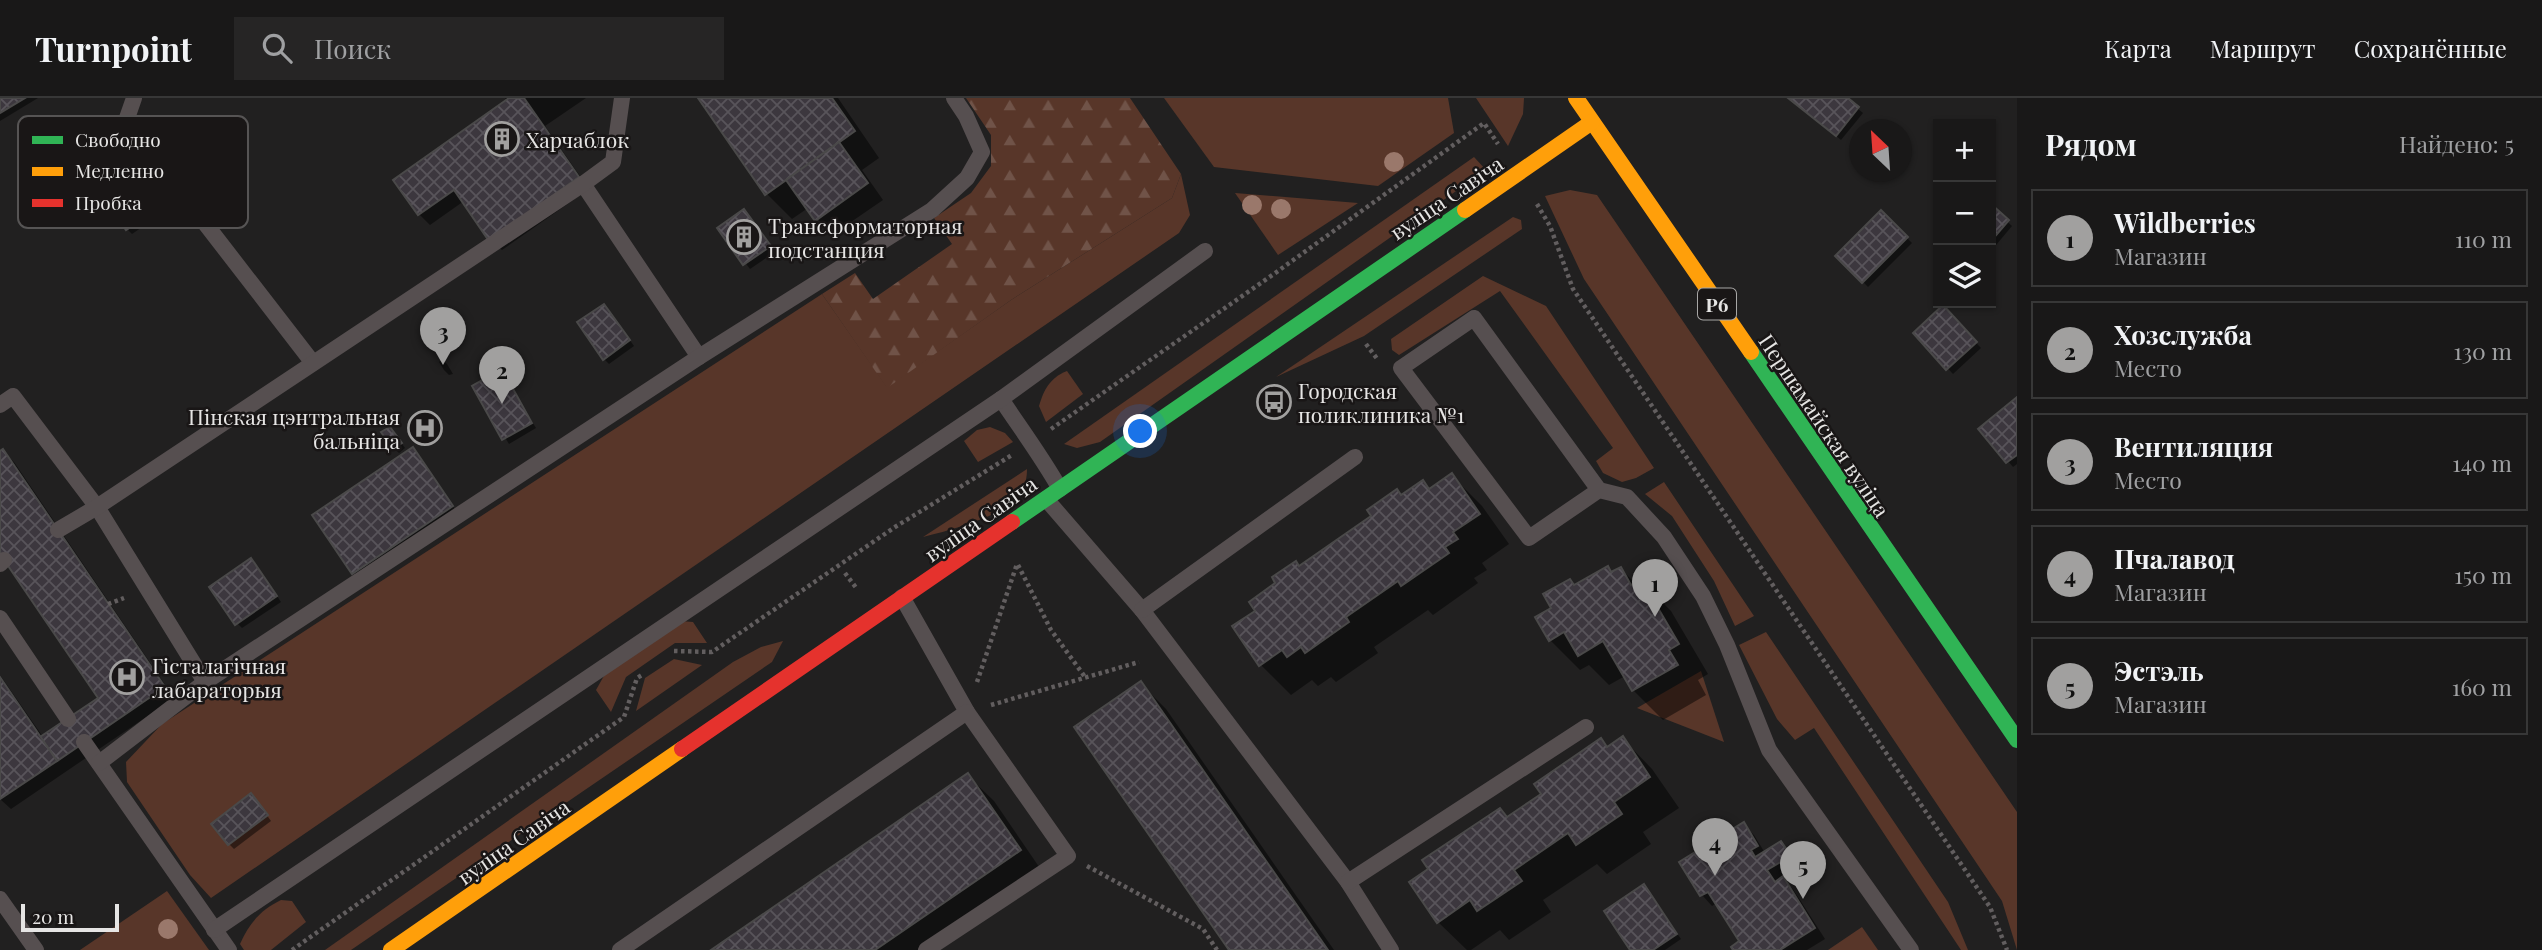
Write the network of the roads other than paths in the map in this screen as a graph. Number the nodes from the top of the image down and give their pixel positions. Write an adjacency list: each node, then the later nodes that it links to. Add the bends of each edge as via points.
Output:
1 (134, 98): 5 (lane)
2 (622, 98): 7 (lane, via 613,162)
3 (954, 98): 10 (lane, via 982,152 967,178 932,210)
4 (1576, 98): 6 (street, Першамайская вуліца / Р6)
5 (128, 116)
6 (1592, 122): 15 (street, вуліца Савіча); 27 (street, Першамайская вуліца / Р6)
7 (583, 184): 10 (lane); 11 (lane)
8 (209, 228): 11 (lane)
9 (1205, 251): 12 (lane)
10 (699, 357): 23 (lane)
11 (313, 363): 18 (lane)
12 (1001, 399): 15 (lane); 32 (lane)
13 (0, 405): 18 (lane, via 13,396)
14 (1355, 457): 21 (lane)
15 (1060, 489): 17 (street, вуліца Савіча)
16 (1599, 490): 16 (lane, via 1529,538 1401,368 1474,318); 39 (lane, via 1627,497 1664,537 1703,596 1769,750)
17 (1046, 498): 20 (street, вуліца Савіча); 21 (lane)
18 (97, 508): 19 (lane); 23 (lane)
19 (58, 530)
20 (902, 597): 24 (lane); 35 (street, вуліца Савіча)
21 (1142, 610): 30 (lane)
22 (0, 618): 25 (lane)
23 (205, 682): 29 (lane)
24 (967, 712): 36 (lane); 37 (lane, via 1068,856)
25 (68, 719)
26 (1586, 727): 30 (lane)
27 (2017, 740)
28 (84, 742): 29 (lane)
29 (99, 764): 32 (lane)
30 (1348, 882): 38 (lane)
31 (0, 899): 33 (lane)
32 (214, 930): 34 (lane)
33 (36, 950)
34 (229, 950)
35 (391, 950)
36 (620, 950)
37 (926, 950)
38 (1391, 950)
39 (1911, 950)

